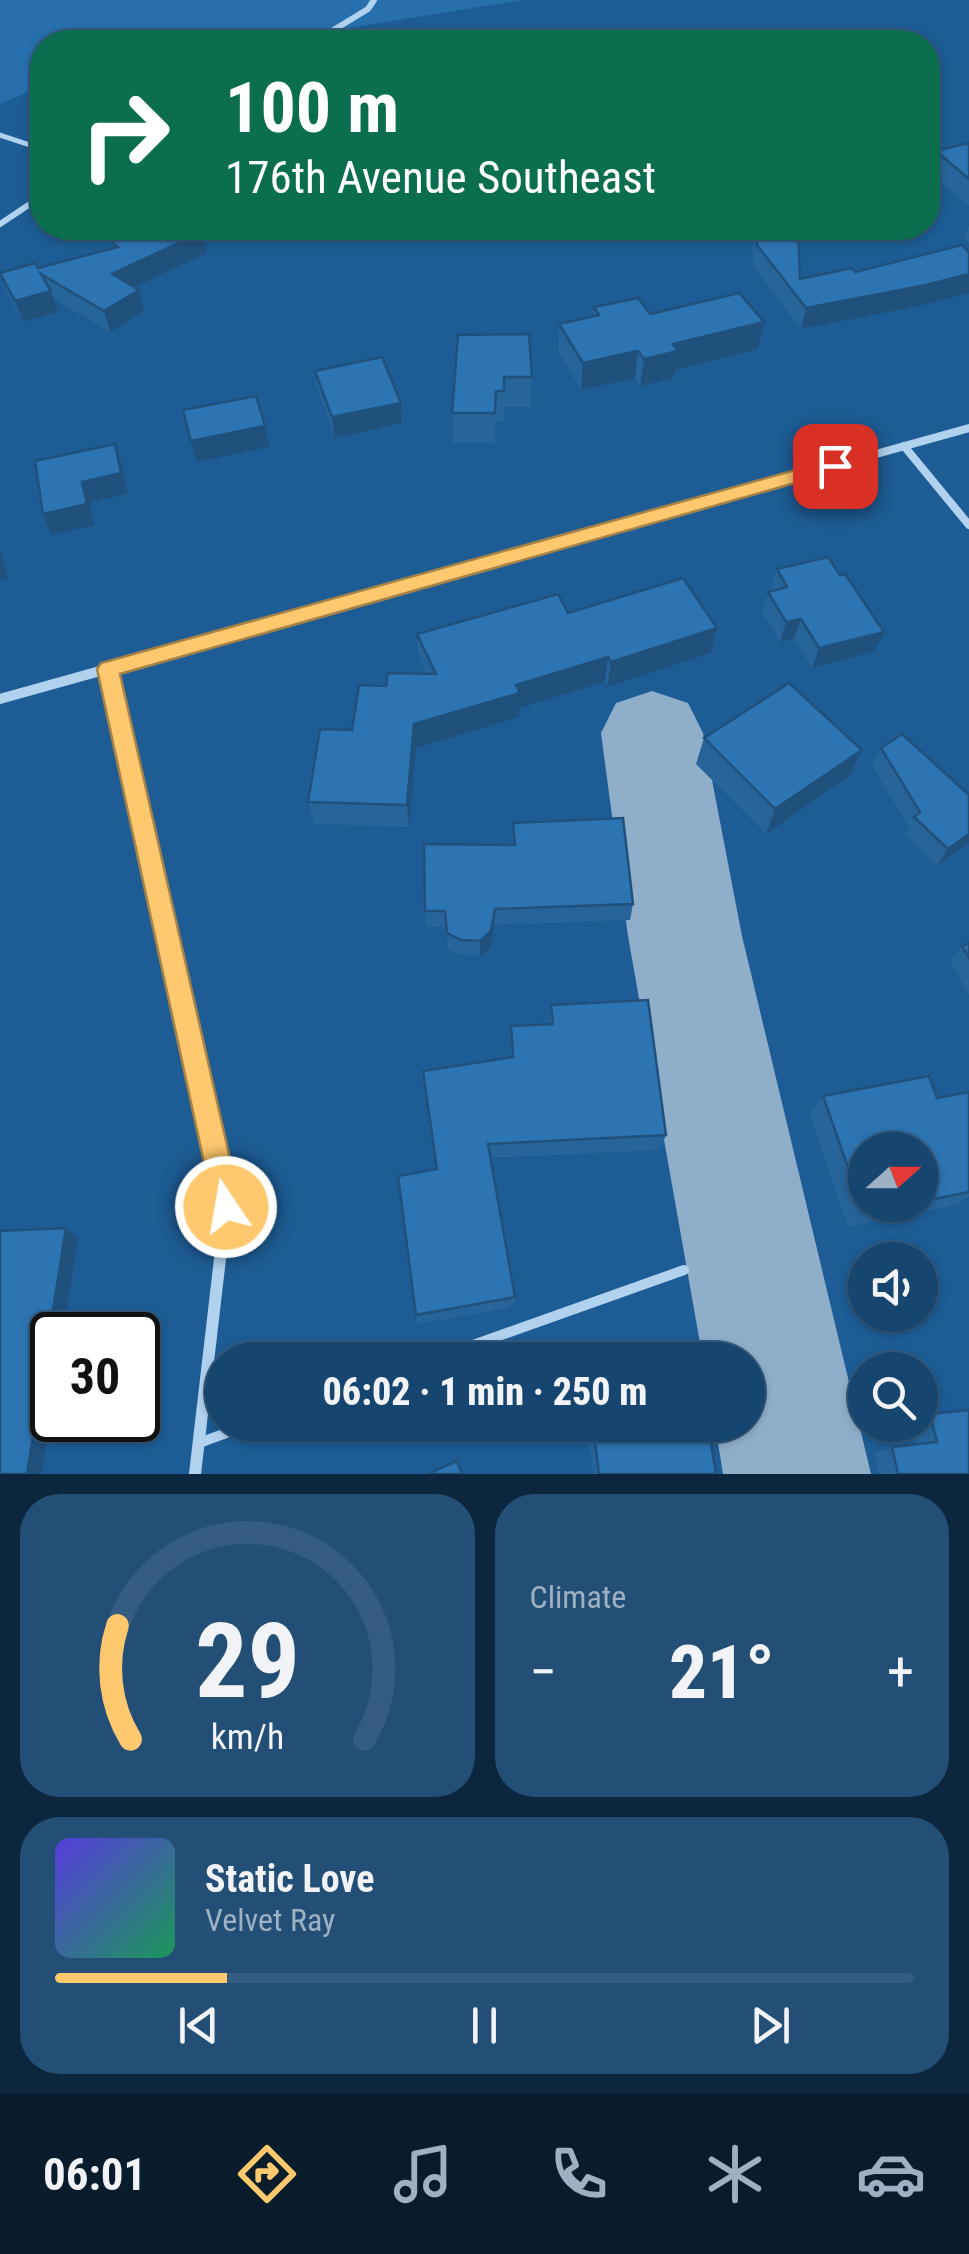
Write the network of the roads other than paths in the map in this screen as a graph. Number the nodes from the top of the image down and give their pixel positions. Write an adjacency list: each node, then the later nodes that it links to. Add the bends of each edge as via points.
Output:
1 (374, 0): 2 (street)
2 (334, 30)
3 (0, 136): 4 (lane)
4 (30, 145)
5 (30, 204): 6 (street)
6 (0, 224)
7 (969, 428): 8 (street)
8 (904, 446): 9 (street); 10 (street)
9 (969, 525)
10 (108, 669): 11 (street); 15 (street, via 226,1207)
11 (0, 699)
12 (684, 1270): 13 (lane)
13 (481, 1342)
14 (205, 1440): 15 (lane)
15 (199, 1442): 16 (street)
16 (195, 1474)

